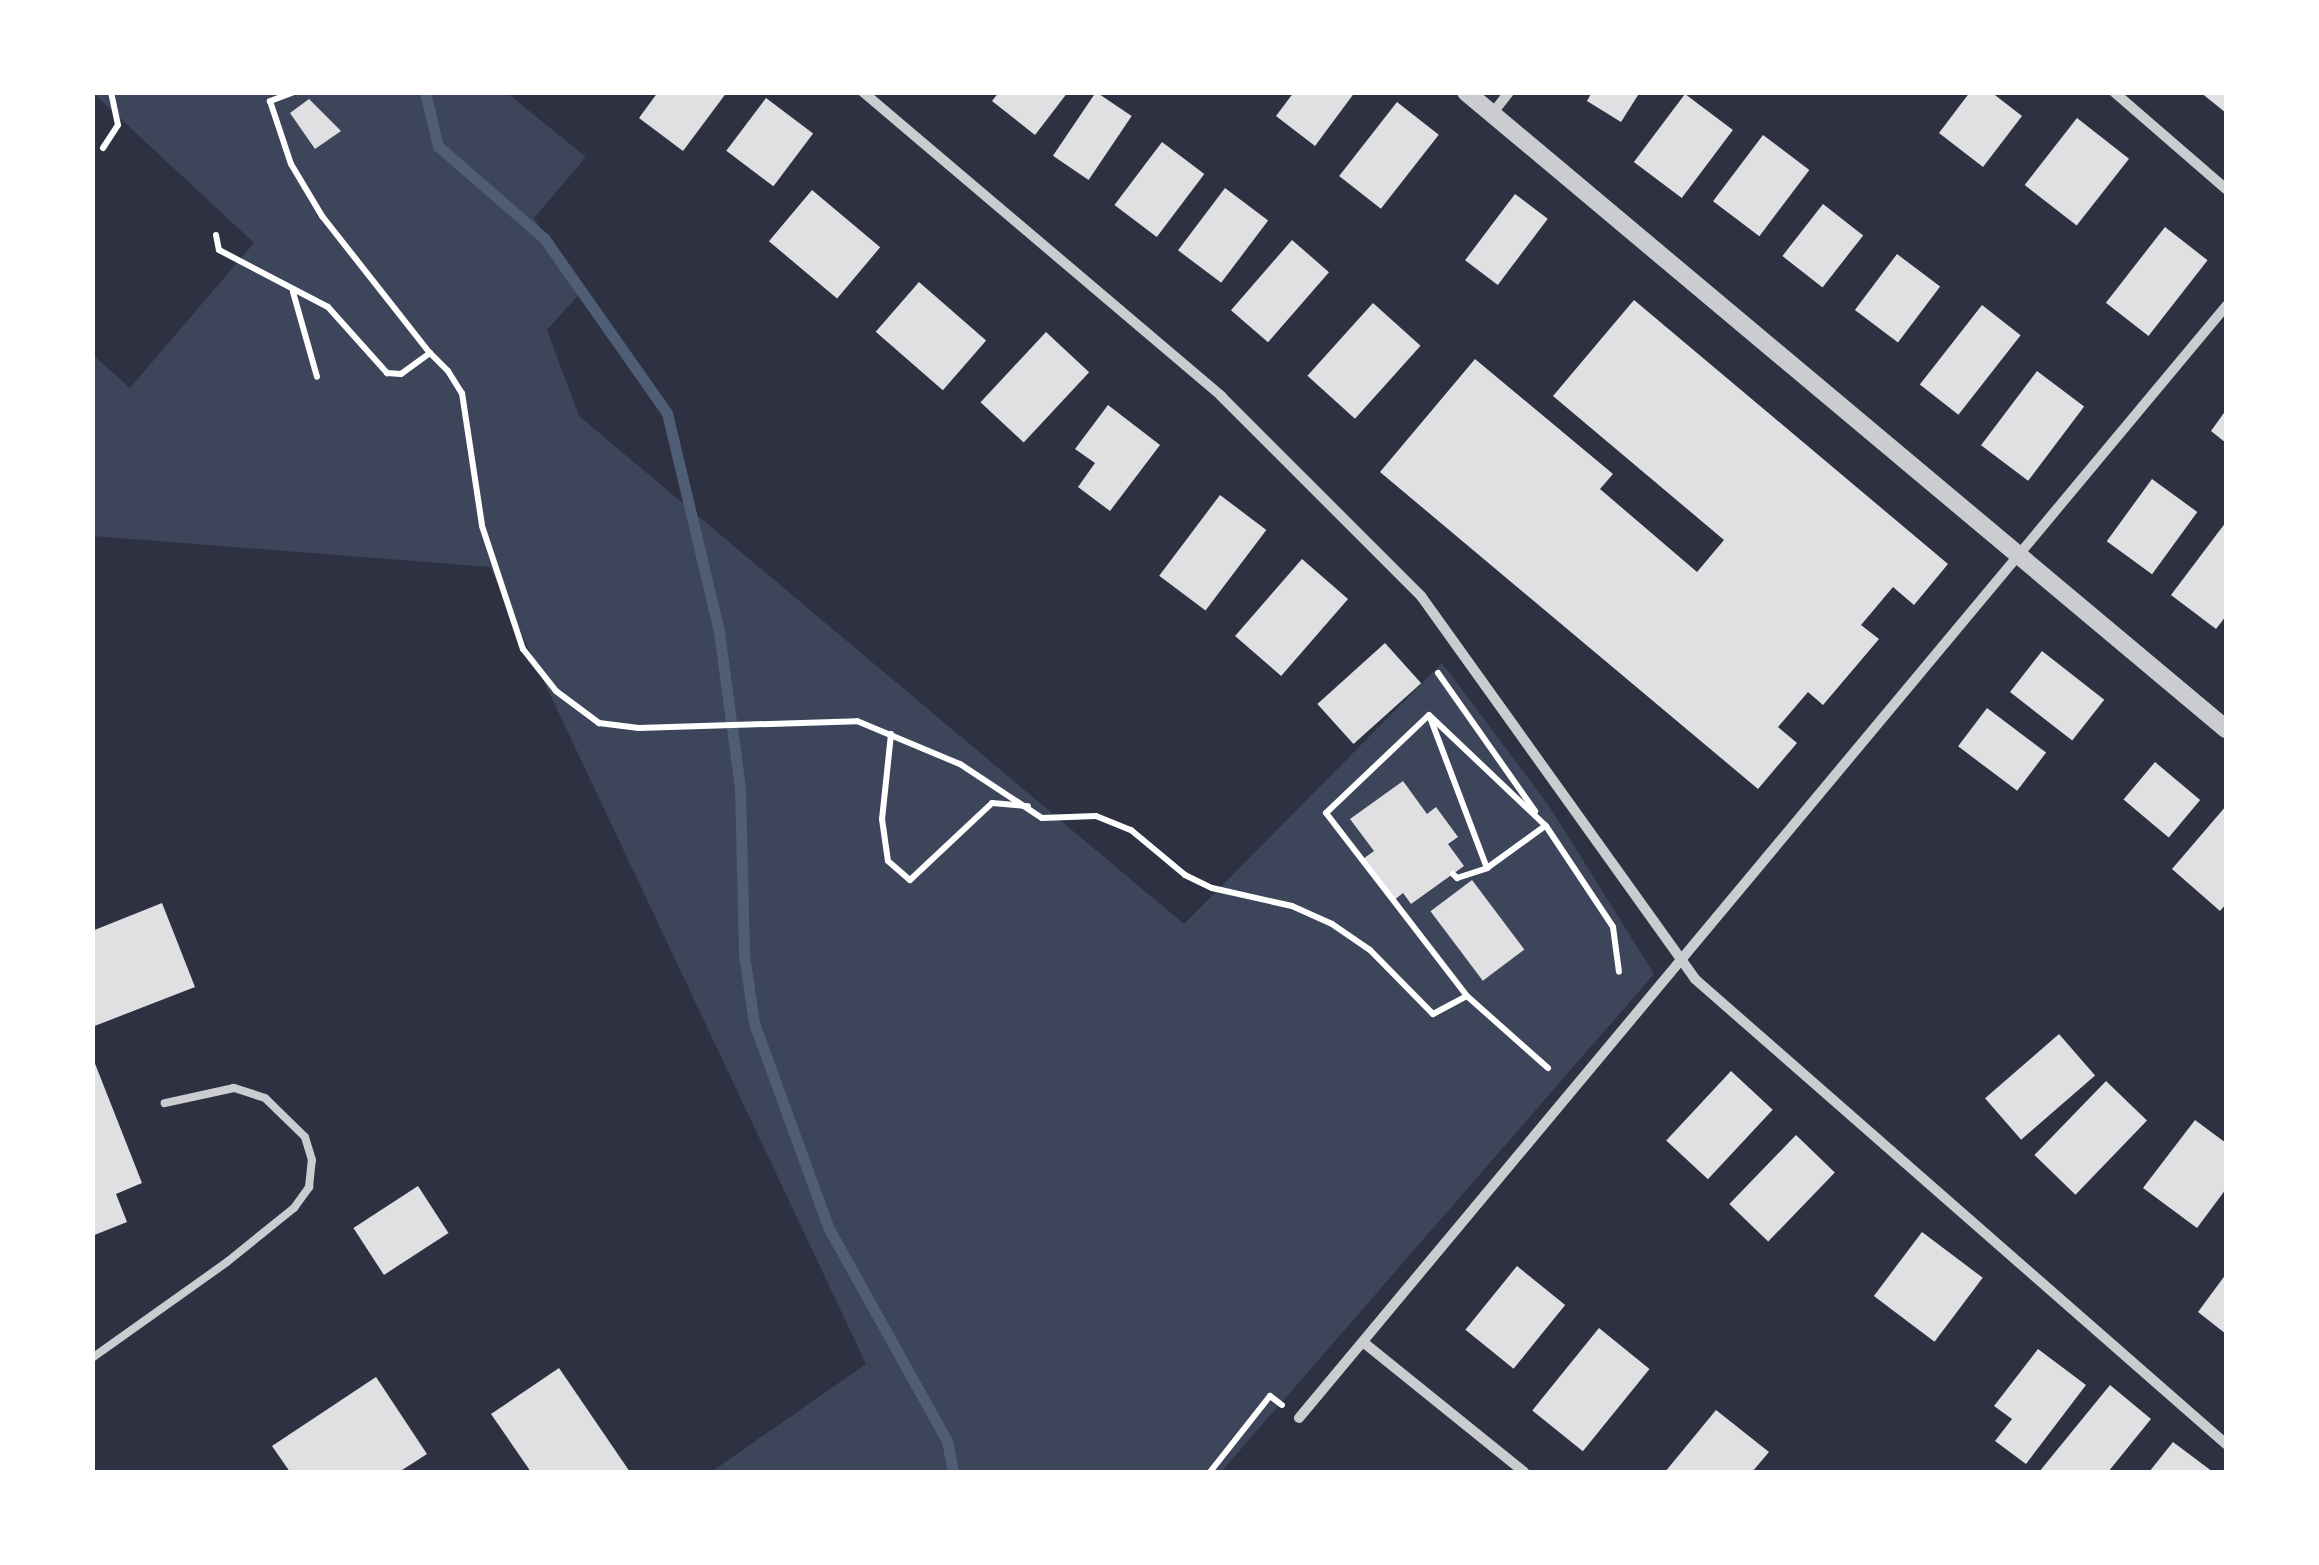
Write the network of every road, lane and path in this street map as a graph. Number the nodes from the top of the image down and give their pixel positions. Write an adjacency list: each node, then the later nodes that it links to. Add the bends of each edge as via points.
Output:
1 (111, 92): 9 (path, via 118,125)
2 (294, 92): 7 (path)
3 (863, 92): 25 (street, via 1222,396 1421,596)
4 (1466, 92): 8 (street)
5 (1510, 92): 8 (street)
6 (2114, 92): 10 (street)
7 (268, 97): 14 (path, via 291,164 322,216)
8 (1492, 114): 16 (street)
9 (104, 148)
10 (2226, 189)
11 (216, 235): 12 (path, via 219,250)
12 (292, 291): 14 (path, via 328,306 387,373 401,374); 15 (path)
13 (2226, 306): 16 (street)
14 (430, 353): 20 (path, via 462,393 482,526 524,649 556,691 598,723 856,721)
15 (317, 377)
16 (2019, 554): 19 (street); 25 (street)
17 (1438, 673): 22 (path)
18 (1429, 715): 22 (path); 23 (path); 27 (path, via 1326,813)
19 (2226, 728)
20 (890, 734): 21 (path, via 960,764); 21 (path, via 882,819 888,861 910,880 992,803)
21 (1030, 806): 27 (path, via 1042,818 1096,816 1131,830 1185,875 1212,888 1292,906 1332,924 1370,950 1432,1014)
22 (1546, 826): 23 (path); 26 (path, via 1613,927)
23 (1487, 868): 24 (path)
24 (1453, 874)
25 (1680, 960): 30 (street); 33 (street, via 1730,1012)
26 (1619, 972)
27 (1467, 996): 28 (path)
28 (1548, 1068)
29 (165, 1103): 31 (lane, via 234,1088 265,1098 304,1136 312,1160 309,1187 294,1208 227,1262)
30 (1363, 1342): 32 (street); 35 (street)
31 (92, 1358)
32 (1299, 1418): 34 (path, via 1270,1396)
33 (2226, 1444)
34 (1210, 1472)
35 (1524, 1472)

